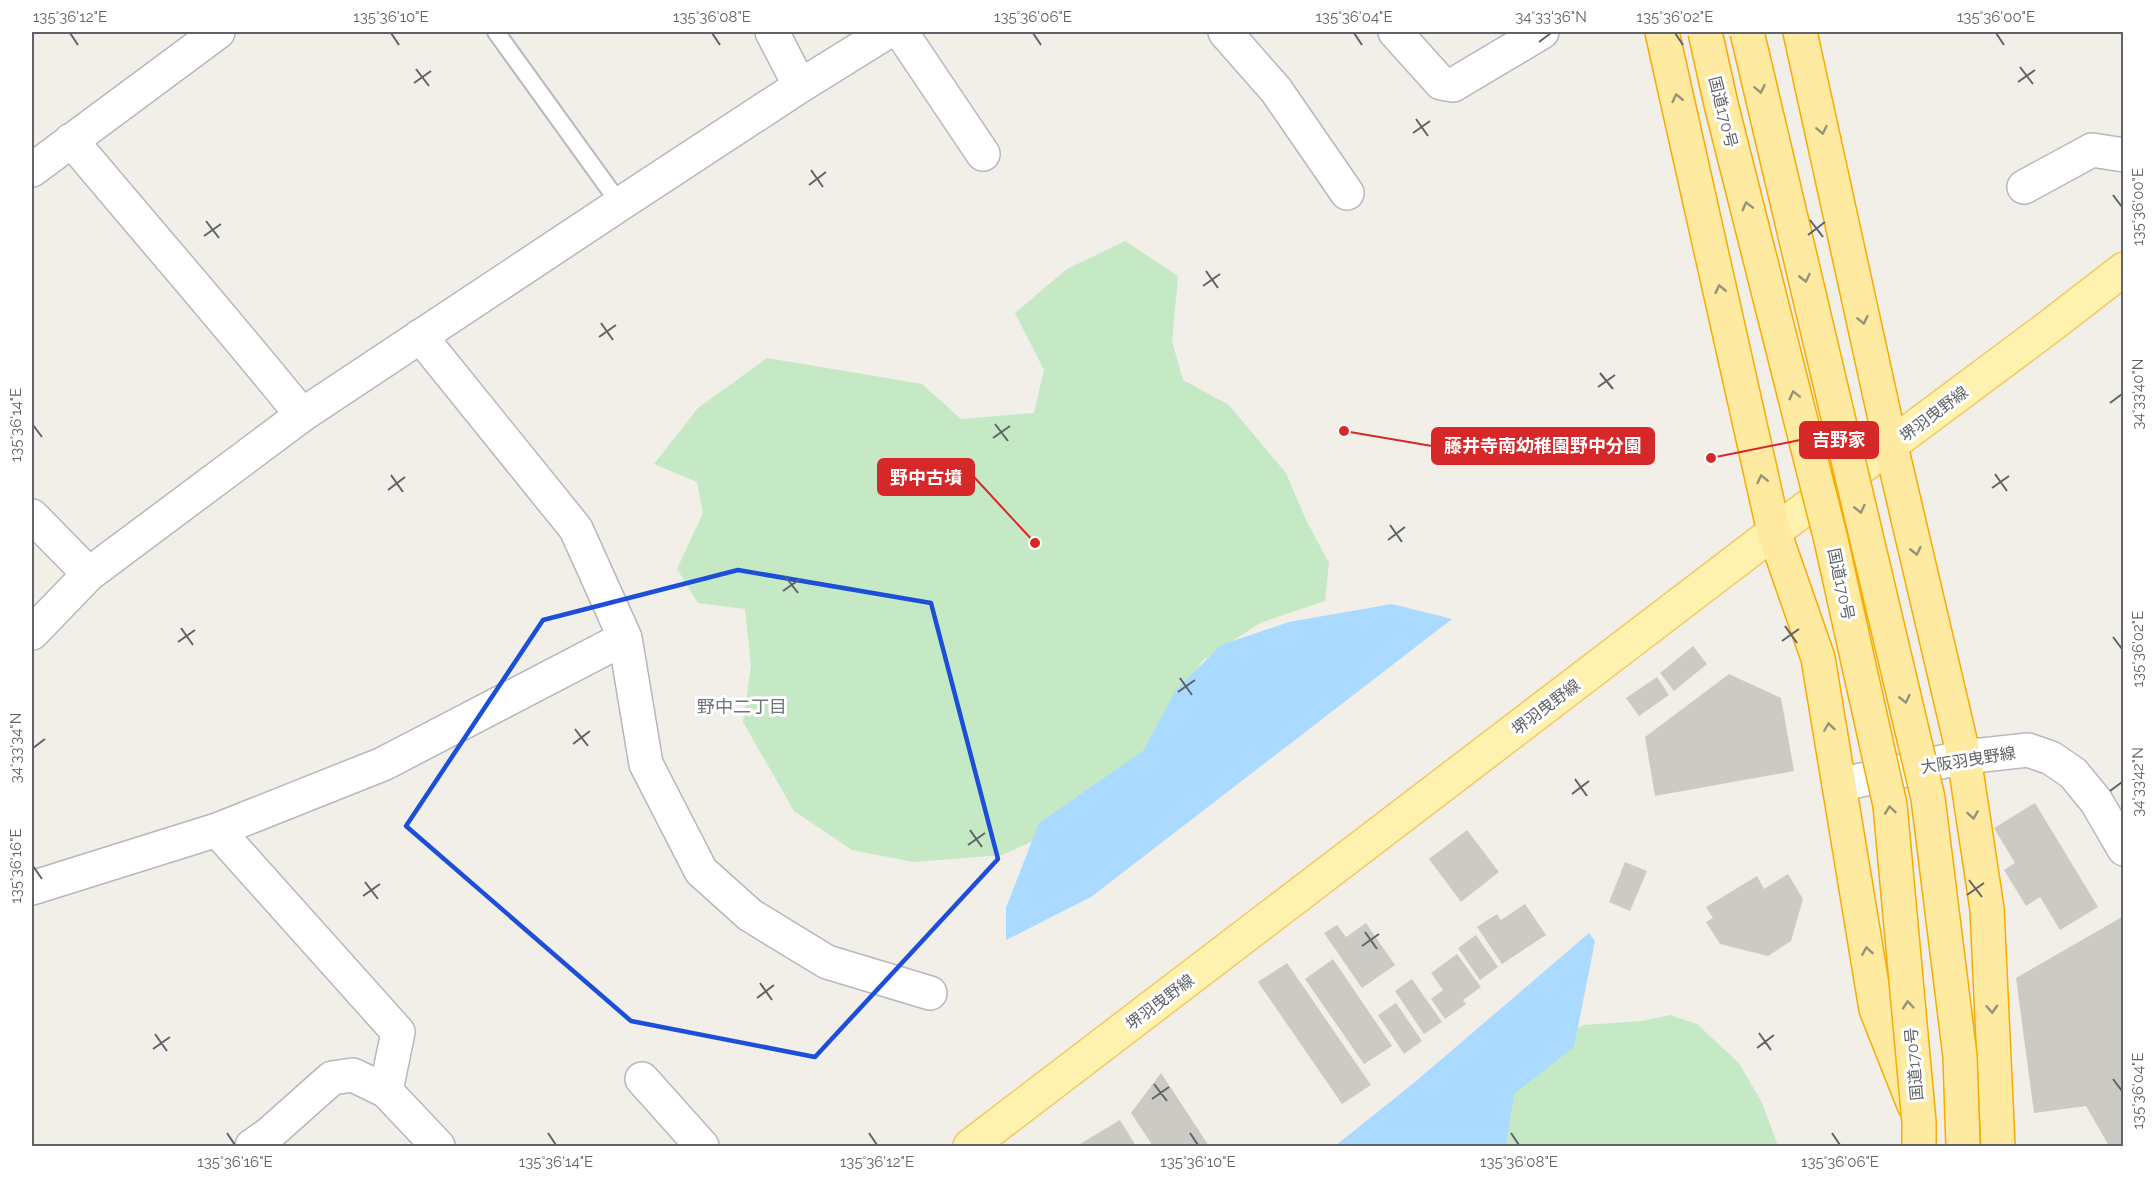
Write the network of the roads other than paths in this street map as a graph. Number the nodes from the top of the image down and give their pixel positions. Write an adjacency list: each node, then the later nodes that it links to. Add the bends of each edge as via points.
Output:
1 (218, 32): 14 (street)
2 (496, 32): 20 (lane)
3 (772, 32): 13 (street)
4 (887, 32): 13 (street)
5 (901, 32): 15 (street)
6 (1225, 32): 19 (street, via 1275,90)
7 (1395, 32): 8 (street, via 1441,83 1454,85)
8 (1542, 32)
9 (1662, 32): 26 (highway, one-way to 9)
10 (1705, 32): 42 (highway, 国道170号, one-way to 10, bridge, via 1890,805 1831,540)
11 (1747, 32): 44 (highway, one-way to 44, bridge, via 1928,798 1960,1056)
12 (1800, 32): 24 (highway, one-way to 24)
13 (800, 86): 20 (street)
14 (71, 141): 17 (street); 23 (street)
15 (984, 154)
16 (2124, 154): 18 (street, via 2092,150)
17 (32, 170)
18 (2024, 187)
19 (1347, 193)
20 (620, 204): 22 (street)
21 (2124, 269): 24 (main road, 堺羽曳野線)
22 (420, 336): 23 (street); 29 (street, via 576,529)
23 (302, 415): 27 (street)
24 (1891, 446): 26 (main road, 堺羽曳野線); 30 (highway, one-way to 30)
25 (32, 516): 27 (street)
26 (1774, 532): 31 (highway, one-way to 26, via 1818,658); 41 (main road, 堺羽曳野線)
27 (89, 574): 28 (street)
28 (32, 633)
29 (625, 638): 32 (street, via 383,764); 35 (street, via 646,764 701,871 750,915 827,962)
30 (1964, 757): 31 (street, 大阪羽曳野線); 33 (street, 大阪羽曳野線, via 2028,750 2051,758 2073,773 2096,801); 45 (highway, one-way to 45, via 1987,909)
31 (1839, 785): 43 (highway, one-way to 31, via 1876,1009)
32 (217, 830): 34 (street); 37 (street, via 399,1032)
33 (2124, 849)
34 (32, 888)
35 (930, 993)
36 (642, 1079): 40 (street)
37 (386, 1091): 38 (street, via 353,1075 332,1078); 39 (street)
38 (252, 1146)
39 (438, 1146)
40 (702, 1146)
41 (970, 1146)
42 (1919, 1146)
43 (1928, 1146)
44 (1963, 1146)
45 (1998, 1146)

